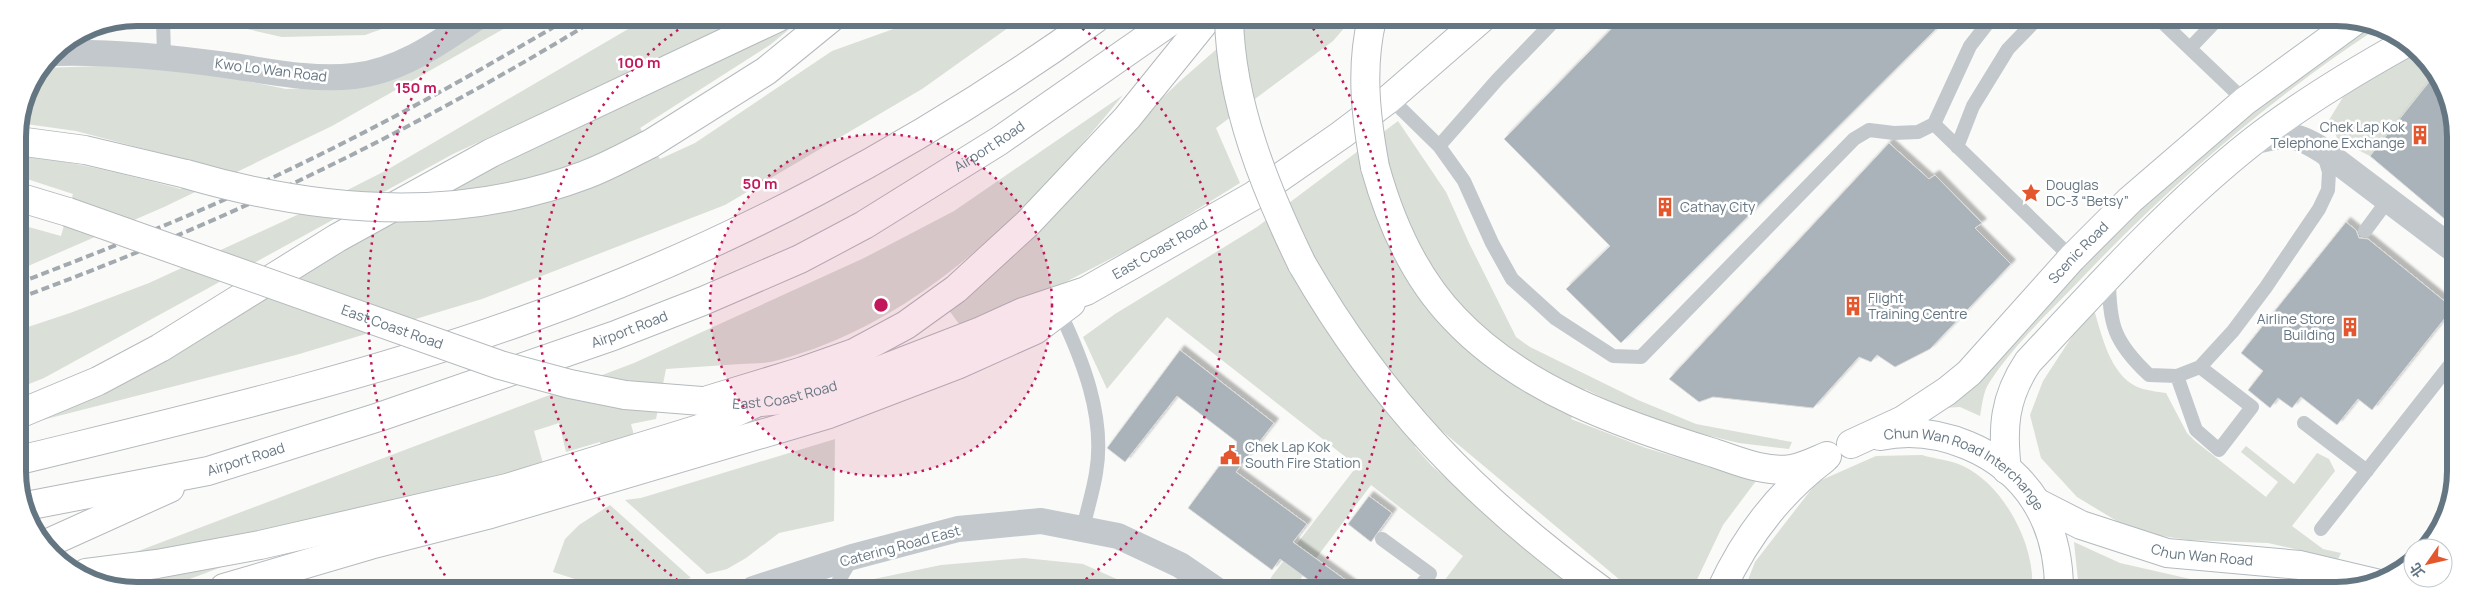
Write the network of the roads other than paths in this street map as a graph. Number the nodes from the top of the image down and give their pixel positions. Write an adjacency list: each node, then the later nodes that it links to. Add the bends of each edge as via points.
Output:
1 (163, 26): 20 (lane)
2 (464, 26): 20 (street, Kwo Lo Wan Road, via 420,54 355,76 310,77)
3 (760, 26): 42 (main road, via 492,153 337,238 160,348 98,381)
4 (821, 26): 25 (main road, bridge, via 766,70 650,144 585,175 529,193 472,203 367,208 311,203 218,184 85,150)
5 (1083, 26): 46 (main road, via 995,87 874,160 738,230 617,283 520,322 389,365)
6 (1164, 26): 48 (main road, Airport Road, via 999,141 864,225 800,259 613,336)
7 (1201, 26): 40 (main road, via 1121,125 1005,246 949,294 906,325 854,353)
8 (1230, 26): 64 (main road, bridge, via 1234,66 1253,144 1276,208 1302,264 1344,334 1420,430 1483,494)
9 (1371, 26): 45 (main road, bridge, via 1365,87 1375,166 1394,223 1410,255 1432,290 1468,333 1515,369 1556,392 1631,425 1752,465 1791,469)
10 (1473, 26): 21 (main road, East Coast Road)
11 (1549, 26): 28 (lane)
12 (1986, 26): 24 (lane, via 1970,46)
13 (2030, 26): 29 (lane, via 2008,49 1973,106)
14 (2167, 26): 17 (lane)
15 (2211, 26): 17 (lane)
16 (2347, 27): 22 (main road, Scenic Road)
17 (2191, 47): 22 (lane)
18 (2400, 47): 23 (main road)
19 (66, 53): 20 (street, Kwo Lo Wan Road)
20 (164, 57)
21 (1390, 98): 28 (lane); 36 (main road, East Coast Road, via 1253,196)
22 (2245, 100): 34 (main road, Scenic Road, via 2130,200)
23 (2304, 105): 26 (main road); 27 (street, via 2301,113)
24 (1934, 124): 28 (lane, via 1918,132 1869,130 1854,139 1641,357 1613,356 1556,319 1512,279 1464,180); 29 (lane)
25 (26, 142)
26 (2252, 142): 27 (street, via 2292,135); 35 (main road, via 2162,223)
27 (2313, 144): 31 (street); 37 (lane, via 2330,172 2328,190 2319,209 2233,332)
28 (1439, 146)
29 (1957, 146): 34 (lane)
30 (26, 199): 40 (main road, East Coast Road, bridge, via 500,365 626,395)
31 (2388, 200): 32 (lane); 33 (street)
32 (2366, 231)
33 (2447, 244)
34 (2072, 258): 44 (main road, Scenic Road, via 1969,373 1903,420)
35 (2109, 277): 39 (lane, via 2114,332 2128,354 2149,375); 47 (main road, via 2028,362 2015,381 2005,420)
36 (1057, 307): 41 (main road, East Coast Road, via 852,381); 52 (lane, via 1085,372 1097,420 1097,472); 59 (main road, via 1035,330 829,414 487,516 370,545)
37 (2200, 367): 39 (lane); 39 (lane, via 2252,407 2219,450 2196,430)
38 (2447, 369): 49 (lane)
39 (2177, 376)
40 (708, 400): 41 (main road, East Coast Road)
41 (756, 403): 57 (main road, via 709,426 507,488 195,558)
42 (26, 411)
43 (2304, 423): 49 (lane)
44 (1851, 444): 45 (main road, Chun Wan Road Interchange); 47 (main road, Chun Wan Road Interchange, via 1908,432 1934,435 1976,449)
45 (1827, 456): 65 (main road, Chun Wan Road Interchange, via 1778,499 1748,540)
46 (26, 459)
47 (2007, 470): 50 (main road, Chun Wan Road Interchange)
48 (208, 471): 51 (main road, Airport Road); 55 (main road)
49 (2366, 471): 53 (lane)
50 (2036, 502): 58 (main road, Chun Wan Road, via 2081,525 2167,553 2300,565); 66 (main road, Chun Wan Road Interchange, via 2054,546)
51 (32, 505)
52 (1083, 529): 56 (street, Catering Road East, via 1042,521 958,529); 62 (street, Catering Road East, via 1118,536 1180,565)
53 (2321, 529)
54 (1382, 539): 63 (lane, via 1430,574)
55 (52, 541)
56 (852, 557): 60 (street, Catering Road East); 61 (lane)
57 (93, 572)
58 (2360, 579)
59 (244, 582)
60 (786, 582)
61 (838, 582)
62 (1205, 582)
63 (1424, 582)
64 (1591, 582)
65 (1725, 582)
66 (2058, 582)

